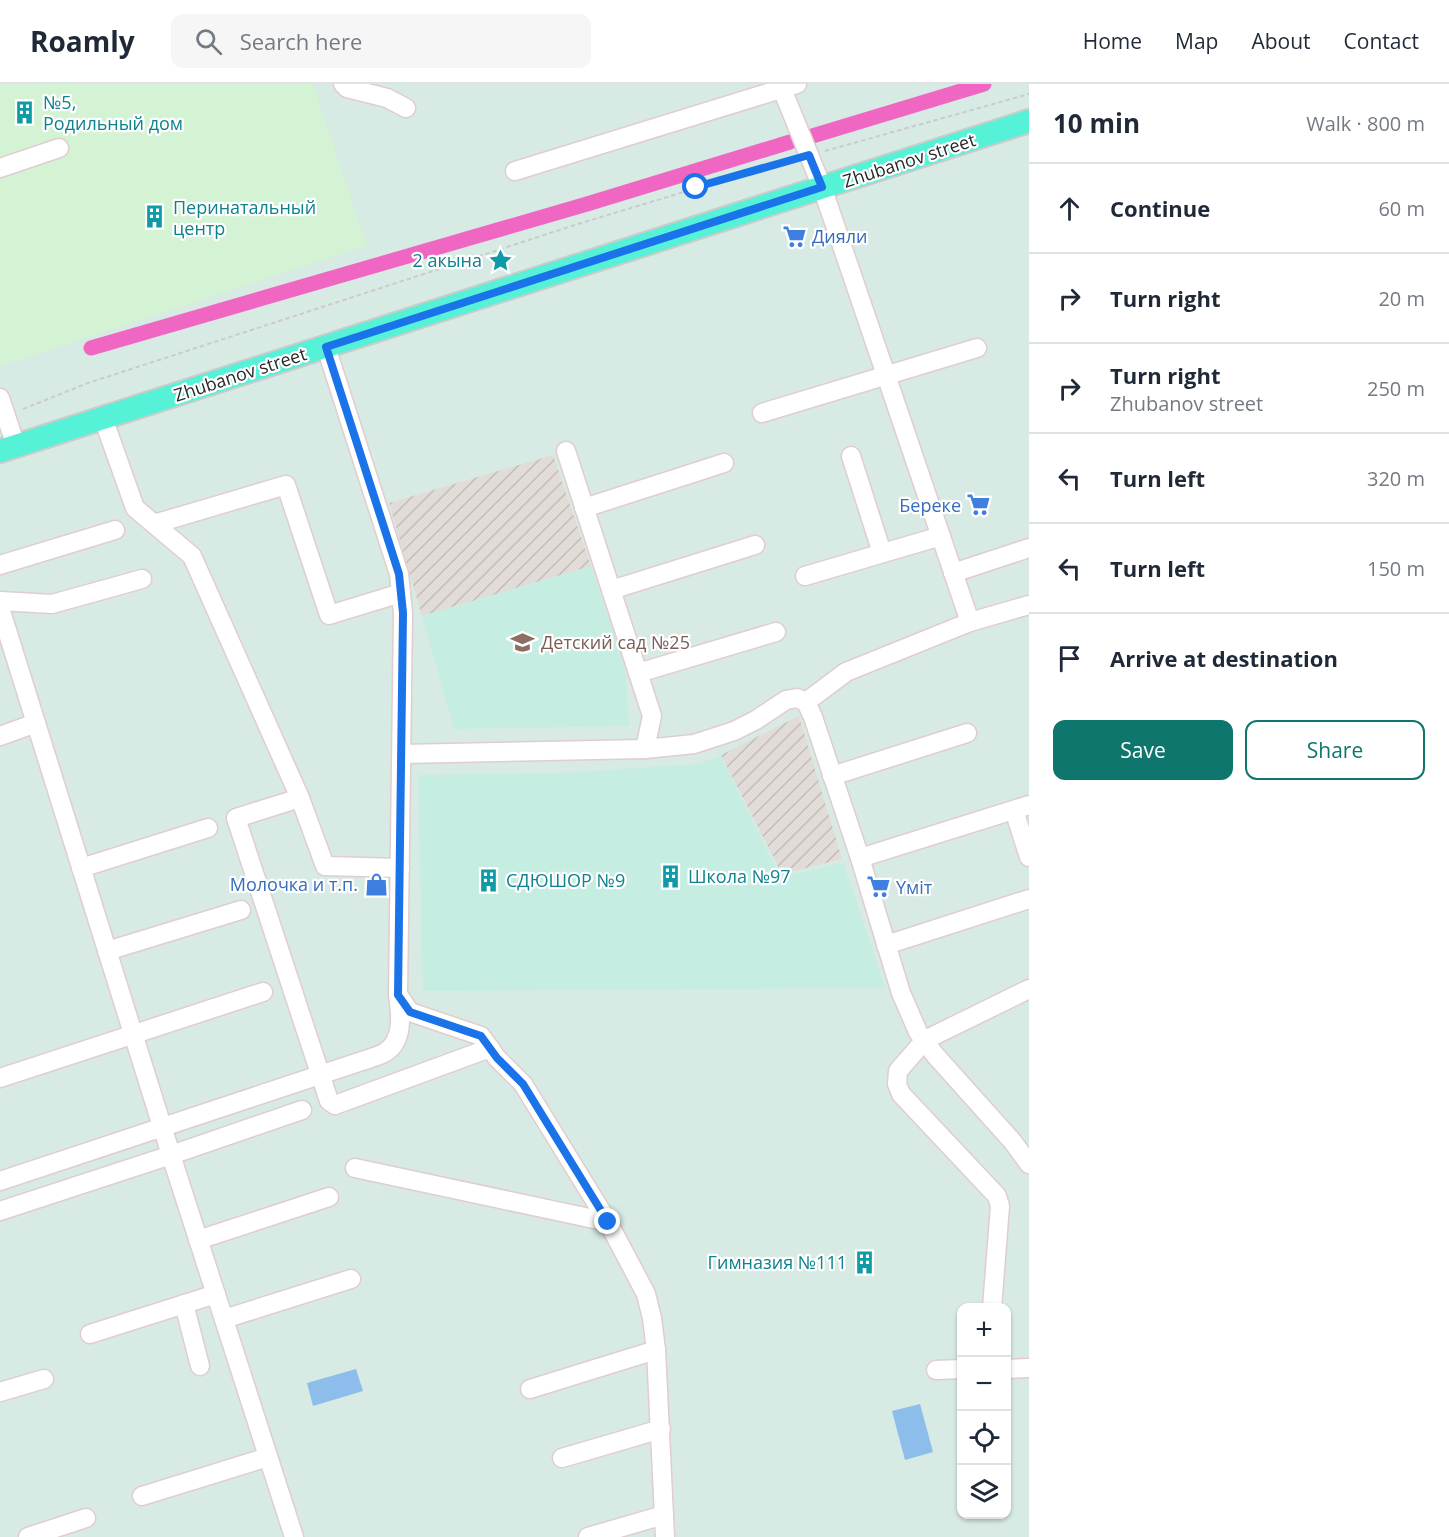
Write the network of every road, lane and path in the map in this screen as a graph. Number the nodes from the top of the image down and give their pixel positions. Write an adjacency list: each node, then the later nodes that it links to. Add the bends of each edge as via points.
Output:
1 (343, 84): 4 (street)
2 (786, 86): 7 (street); 9 (street)
3 (1029, 94): 7 (path)
4 (406, 108)
5 (1029, 122): 10 (main road, Zhubanov street)
6 (59, 148): 8 (street)
7 (809, 155): 10 (street); 14 (path, via 555,231)
8 (0, 168)
9 (515, 171)
10 (822, 187): 11 (main road, Zhubanov street); 13 (street)
11 (326, 347): 16 (main road, Zhubanov street); 33 (street, via 399,574)
12 (977, 348): 13 (street)
13 (886, 375): 15 (street); 24 (street)
14 (7, 409): 17 (street)
15 (762, 412)
16 (103, 418): 17 (main road, Zhubanov street); 22 (street, via 135,508)
17 (8, 448)
18 (566, 451): 21 (street)
19 (851, 456): 27 (street)
20 (724, 463): 21 (street)
21 (584, 508): 32 (street)
22 (154, 524): 33 (street, via 286,485 329,615); 48 (street, via 192,556)
23 (115, 530): 28 (street)
24 (941, 536): 27 (street); 29 (street)
25 (755, 544): 32 (street)
26 (1029, 548): 29 (street)
27 (882, 553): 30 (street)
28 (0, 565)
29 (953, 573): 37 (street)
30 (805, 576)
31 (142, 579): 34 (street, via 52,604)
32 (611, 590): 40 (street)
33 (401, 593): 46 (street)
34 (0, 601)
35 (1029, 605): 37 (street)
36 (0, 608): 39 (street)
37 (970, 622): 41 (street, via 846,672)
38 (776, 632): 40 (street)
39 (6, 649): 42 (street)
40 (638, 673): 45 (street, via 652,716)
41 (806, 702): 45 (street, via 798,698 786,700 734,731 694,744); 47 (street)
42 (36, 723): 44 (street); 53 (street)
43 (967, 733): 47 (street)
44 (0, 735)
45 (645, 749): 46 (street)
46 (402, 754): 54 (street)
47 (832, 776): 52 (street)
48 (300, 798): 54 (street, via 326,866); 65 (street, via 236,818)
49 (1021, 807): 51 (street); 52 (street)
50 (208, 828): 53 (street)
51 (1029, 857)
52 (860, 858): 57 (street)
53 (81, 868): 58 (street)
54 (400, 868): 61 (street)
55 (1029, 899): 57 (street)
56 (241, 910): 58 (street)
57 (886, 945): 63 (street, via 901,993)
58 (107, 951): 62 (street)
59 (1029, 989): 63 (street)
60 (263, 992): 62 (street)
61 (398, 995): 64 (street, via 410,1012 481,1036); 65 (street, via 399,1031 394,1046)
62 (133, 1033): 66 (street); 68 (street)
63 (925, 1040): 70 (street); 79 (street, via 898,1071 897,1084 997,1196 1000,1206)
64 (490, 1048): 65 (street, via 335,1104 329,1101); 75 (street, via 523,1084)
65 (320, 1075): 68 (street)
66 (0, 1078)
67 (302, 1110): 69 (street)
68 (162, 1126): 69 (street); 72 (street)
69 (171, 1155): 74 (street); 76 (street)
70 (1029, 1164)
71 (355, 1168): 75 (street)
72 (0, 1181)
73 (328, 1197): 76 (street)
74 (0, 1211)
75 (608, 1222): 83 (street, via 646,1294)
76 (198, 1240): 78 (street)
77 (351, 1279): 81 (street)
78 (216, 1294): 80 (street); 81 (street)
79 (992, 1303)
80 (184, 1304): 82 (street); 84 (street)
81 (224, 1319): 93 (street)
82 (90, 1334)
83 (656, 1350): 90 (street); 92 (street)
84 (200, 1366)
85 (1029, 1368): 86 (street)
86 (1011, 1369)
87 (936, 1370): 88 (street)
88 (957, 1370)
89 (44, 1378): 91 (street)
90 (530, 1389)
91 (0, 1392)
92 (661, 1429): 94 (street); 96 (street)
93 (268, 1457): 95 (street); 99 (street)
94 (562, 1458)
95 (142, 1496)
96 (664, 1515): 100 (street); 101 (street)
97 (86, 1518): 98 (street)
98 (28, 1537)
99 (294, 1537)
100 (588, 1537)
101 (665, 1537)

